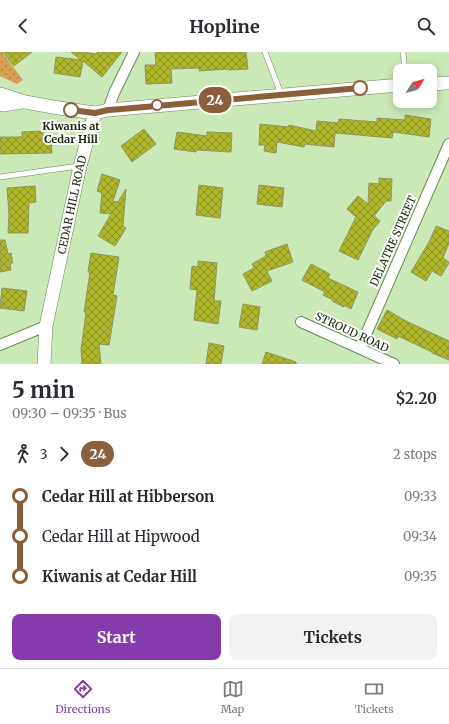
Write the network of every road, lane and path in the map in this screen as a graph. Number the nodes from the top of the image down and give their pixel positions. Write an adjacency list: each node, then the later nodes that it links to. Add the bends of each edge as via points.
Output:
1 (134, 52): 12 (street)
2 (265, 52): 9 (lane)
3 (403, 52): 4 (lane)
4 (404, 64)
5 (449, 83): 6 (street)
6 (437, 84)
7 (393, 86): 9 (street)
8 (0, 94): 10 (street)
9 (282, 95): 12 (street)
10 (25, 102): 11 (street); 13 (street)
11 (0, 104)
12 (108, 110): 13 (street)
13 (95, 113): 15 (street, CEDAR HILL ROAD)
14 (449, 144): 20 (street, DELATRE STREET)
15 (80, 166): 16 (lane); 18 (street, CEDAR HILL ROAD)
16 (0, 177)
17 (301, 322): 20 (street, STROUD ROAD)
18 (46, 326): 19 (street); 21 (street, CEDAR HILL ROAD)
19 (0, 345)
20 (360, 348): 22 (street, STROUD ROAD)
21 (44, 364)
22 (394, 364)

